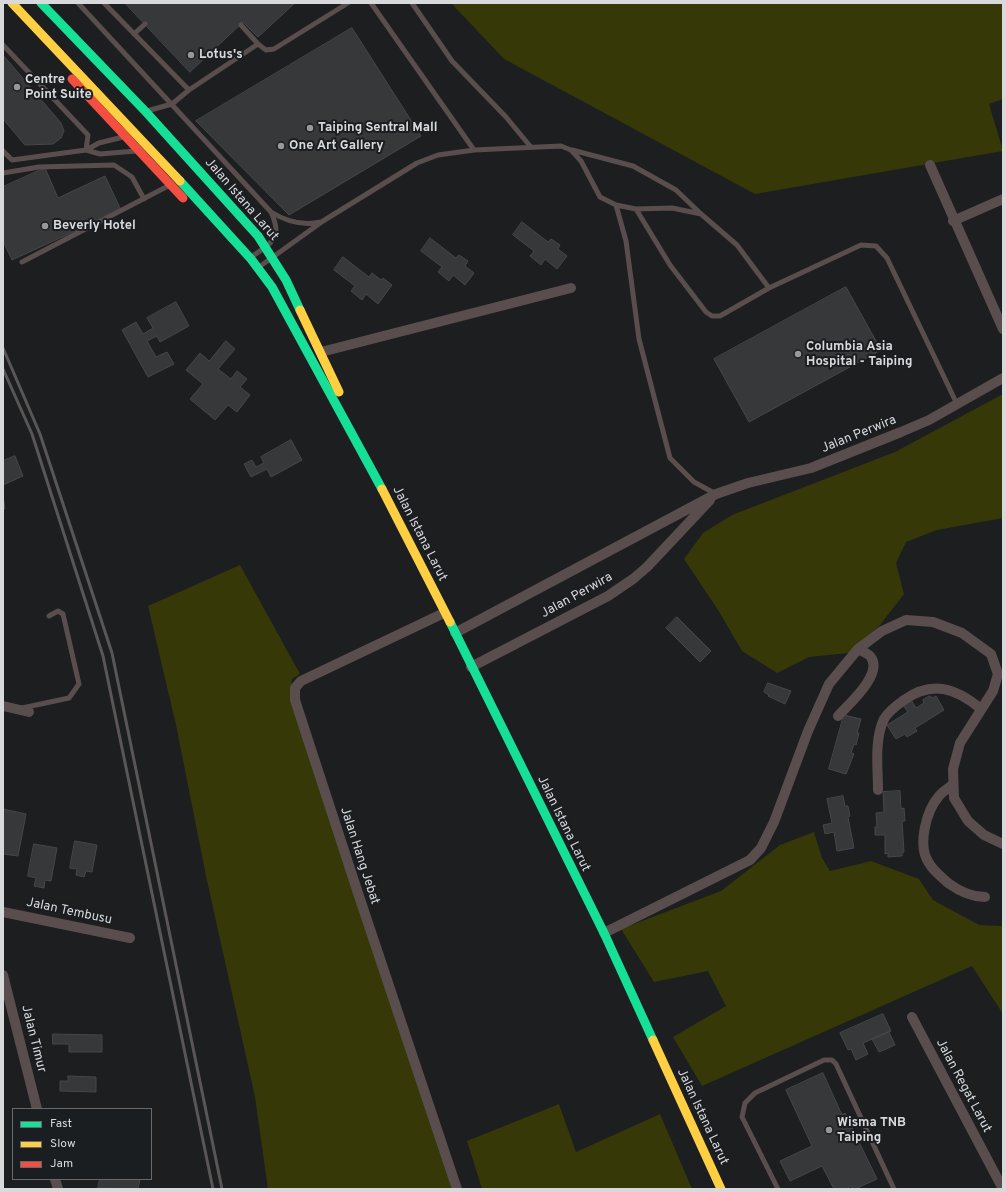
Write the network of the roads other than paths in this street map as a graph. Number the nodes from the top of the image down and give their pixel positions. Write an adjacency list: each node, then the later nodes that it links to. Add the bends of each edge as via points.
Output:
1 (12, 3): 35 (main road, Jalan Istana Larut, via 154,151)
2 (41, 3): 16 (main road, Jalan Istana Larut)
3 (78, 3): 15 (lane)
4 (104, 3): 11 (lane)
5 (348, 3): 12 (lane, via 274,49 266,50)
6 (371, 3): 21 (lane)
7 (412, 3): 18 (lane, via 452,61)
8 (3, 5): 17 (main road, Jalan Istana Larut)
9 (145, 24): 11 (lane)
10 (241, 25): 12 (lane)
11 (134, 34): 14 (lane)
12 (258, 44): 14 (lane)
13 (3, 46): 19 (lane, via 88,135)
14 (189, 90): 15 (lane)
15 (172, 104): 16 (lane); 31 (lane)
16 (146, 112): 36 (main road, Jalan Istana Larut, via 258,236)
17 (126, 137): 19 (lane, via 99,143); 20 (main road, Jalan Istana Larut)
18 (530, 146): 21 (lane); 22 (lane, via 560,146)
19 (86, 150): 20 (lane, via 100,154); 23 (lane, via 12,160)
20 (139, 150): 26 (main road, Jalan Istana Larut)
21 (474, 150): 33 (lane, via 438,155 416,163)
22 (571, 150): 29 (lane, via 581,161 600,197); 32 (lane, via 633,166 676,190)
23 (3, 151)
24 (930, 165): 34 (street)
25 (3, 173): 27 (lane, via 39,167 114,165 132,177)
26 (170, 184): 27 (lane); 35 (main road, Jalan Istana Larut, via 209,225)
27 (144, 199): 39 (lane)
28 (1003, 199): 34 (street)
29 (616, 205): 30 (lane); 48 (lane, via 626,241 639,339 670,458 694,482)
30 (636, 209): 32 (lane, via 672,208); 42 (lane, via 670,265 706,312 712,316 720,316)
31 (271, 212): 33 (lane, via 292,222 313,224); 36 (lane, via 277,228 275,238)
32 (701, 214): 42 (lane, via 737,245)
33 (324, 221): 38 (lane)
34 (953, 221): 43 (street)
35 (232, 240): 37 (main road, Jalan Istana Larut)
36 (265, 247): 37 (lane); 38 (main road, Jalan Istana Larut)
37 (249, 258): 40 (main road, Jalan Istana Larut)
38 (273, 258): 40 (lane); 44 (main road, Jalan Istana Larut)
39 (22, 262)
40 (259, 267): 47 (main road, Jalan Istana Larut, via 272,286)
41 (571, 288): 44 (street)
42 (769, 288): 46 (lane, via 861,245 876,246 887,258)
43 (1003, 329)
44 (321, 352): 47 (main road, Jalan Istana Larut)
45 (1003, 378): 46 (street, Jalan Perwira)
46 (956, 402): 48 (street, Jalan Perwira, via 929,420 810,468 748,483)
47 (375, 475): 49 (main road, Jalan Istana Larut)
48 (716, 494): 51 (street, Jalan Perwira); 53 (street, Jalan Perwira, via 633,579 608,596)
49 (444, 613): 51 (main road, Jalan Istana Larut); 70 (street, Jalan Hang Jebat, via 301,681 295,688 295,700)
50 (49, 616): 55 (lane, via 58,611 63,614 79,684 69,698)
51 (455, 633): 53 (main road, Jalan Istana Larut)
52 (858, 649): 56 (street, via 882,631 906,620 933,622 962,633 991,654 998,674 993,691); 58 (street, via 870,656 873,665 871,675 858,696); 64 (street, via 829,684 808,731 774,822 761,848 750,860)
53 (471, 667): 64 (main road, Jalan Istana Larut)
54 (3, 706): 55 (street)
55 (18, 709): 57 (street)
56 (982, 709): 59 (street, via 960,743 953,769); 60 (street, via 971,700 933,687 915,692 897,704 884,719 879,738)
57 (29, 712)
58 (838, 716)
59 (953, 784): 61 (street, via 954,798 968,821 984,835); 62 (street, via 939,796 925,827 923,842 928,862 942,878 958,890 977,897)
60 (878, 790)
61 (1003, 844)
62 (985, 897)
63 (3, 912): 65 (street, Jalan Tembusu)
64 (604, 933): 71 (main road, Jalan Istana Larut)
65 (130, 938)
66 (3, 975): 68 (street, Jalan Timur)
67 (912, 1017): 69 (street, Jalan Regat Larut)
68 (37, 1108)
69 (1003, 1188)
70 (458, 1189)
71 (721, 1189)
72 (778, 1189): 73 (lane, via 742,1117 745,1103 755,1093 824,1060 832,1060)
73 (894, 1189)

